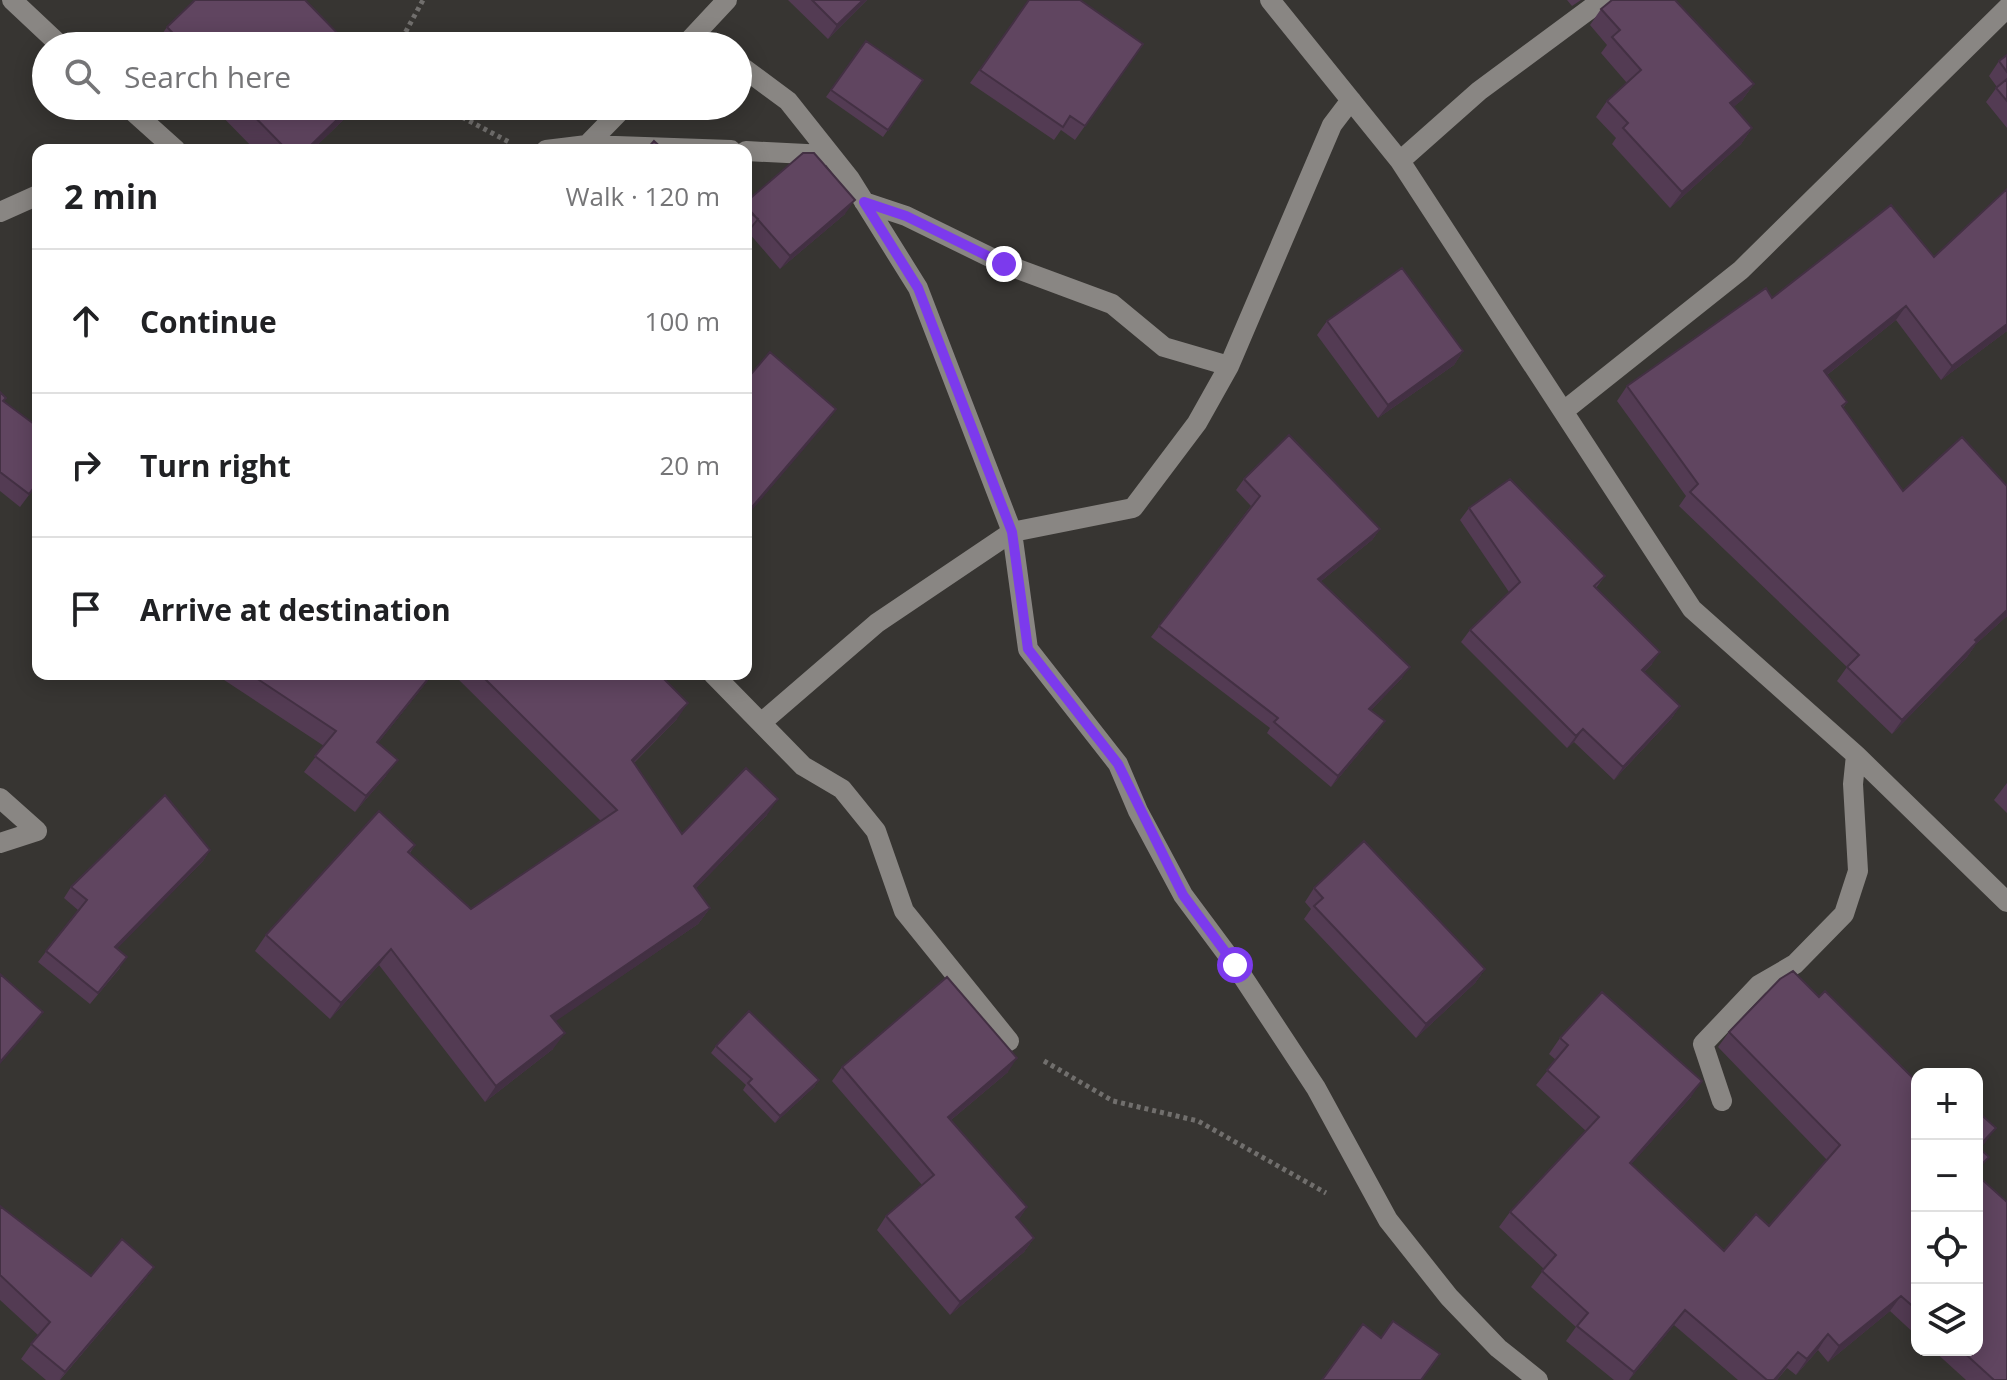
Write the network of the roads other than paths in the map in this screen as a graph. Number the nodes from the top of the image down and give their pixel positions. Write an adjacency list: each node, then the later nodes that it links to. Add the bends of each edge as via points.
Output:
1 (12, 0): 6 (street)
2 (727, 0): 7 (street)
3 (1270, 0): 9 (street)
4 (1602, 0): 16 (street, via 1479,91)
5 (2007, 8): 21 (street, via 1741,270)
6 (46, 32)
7 (697, 32)
8 (752, 74): 15 (street, via 788,101)
9 (1351, 100): 16 (street); 20 (street, via 1332,125)
10 (143, 120): 12 (street)
11 (611, 120): 13 (street)
12 (169, 144)
13 (588, 144)
14 (752, 151): 15 (street)
15 (828, 155): 18 (street)
16 (1400, 161): 21 (street)
17 (32, 198): 19 (street)
18 (864, 202): 20 (street, via 906,216 1004,264 1112,304 1164,347); 22 (street, via 918,288)
19 (0, 212)
20 (1229, 366): 22 (street, via 1197,423 1133,508)
21 (1565, 410): 25 (street, via 1692,609)
22 (1012, 532): 24 (street, via 877,623); 31 (street, via 1028,649 1118,764 1183,895 1316,1088 1388,1220 1449,1297)
23 (719, 680): 24 (street)
24 (761, 723): 29 (street, via 803,766 842,789 876,831 904,911)
25 (1856, 755): 28 (street); 30 (street, via 1858,871 1844,914 1795,964 1759,985 1703,1044)
26 (0, 798): 27 (street, via 37,831)
27 (0, 843)
28 (2007, 902)
29 (1009, 1041)
30 (1722, 1101)
31 (1538, 1380)

